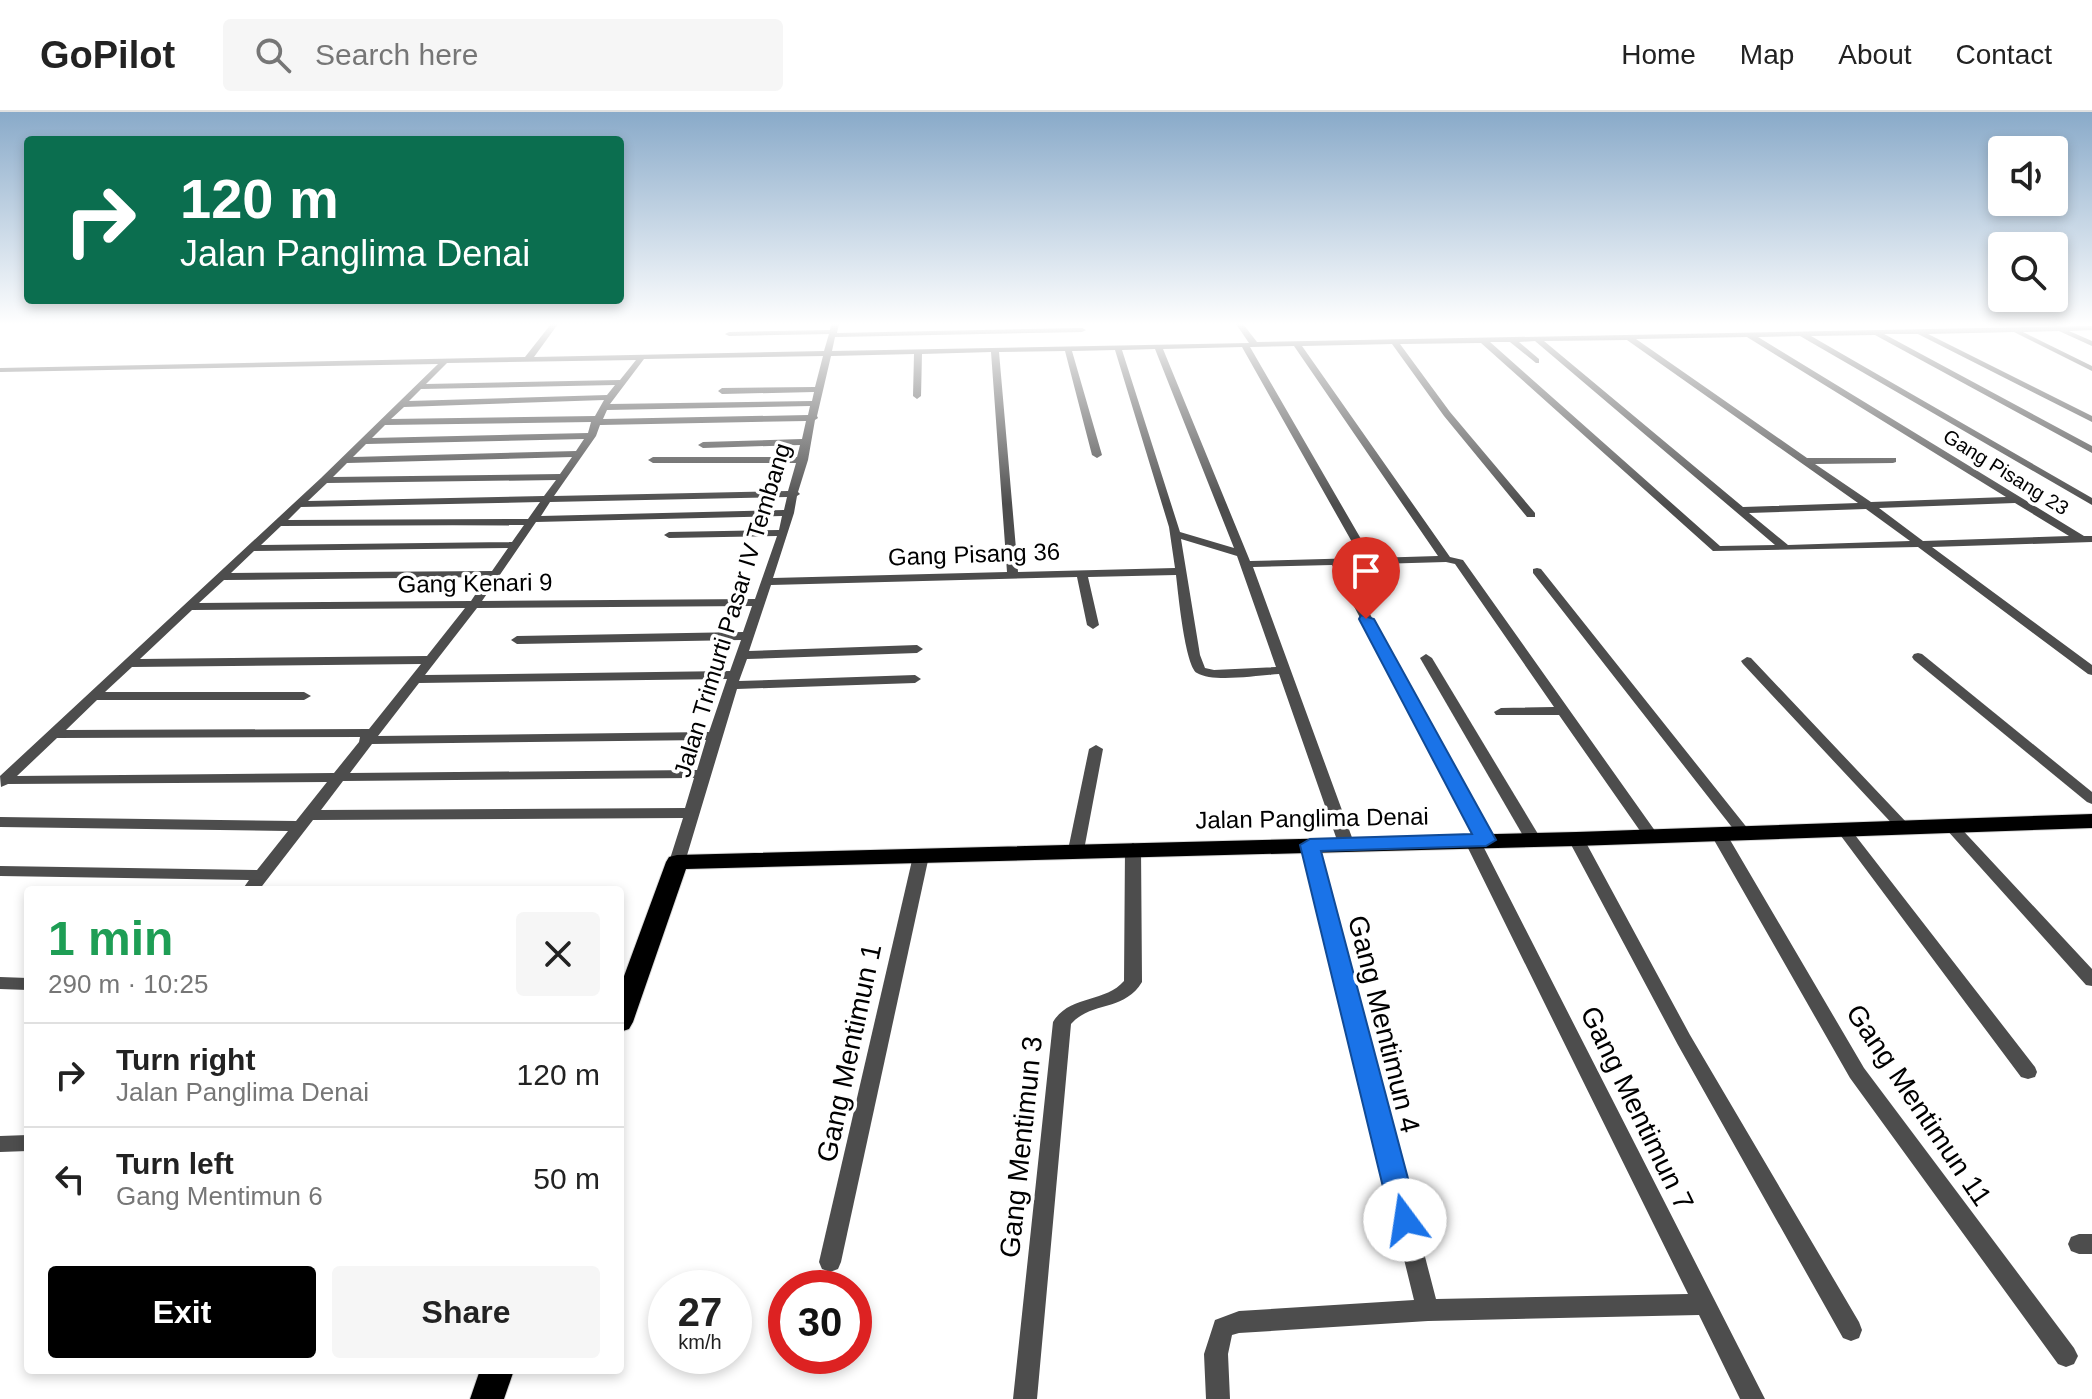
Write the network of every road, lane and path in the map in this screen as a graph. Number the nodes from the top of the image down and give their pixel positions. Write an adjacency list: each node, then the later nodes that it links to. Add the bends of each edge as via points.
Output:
1 (423, 384): 20 (street)
2 (539, 384): 20 (street)
3 (621, 384): 24 (street)
4 (821, 384): 21 (street, Jalan Trimurti Pasar IV Tembang)
5 (917, 384): 23 (street)
6 (998, 384): 72 (street)
7 (1078, 384): 37 (street)
8 (1129, 384): 57 (street)
9 (1173, 384): 64 (street)
10 (1271, 384): 66 (street)
11 (1324, 384): 65 (street)
12 (1425, 384): 53 (street)
13 (1532, 384): 62 (street, via 1717,549)
14 (1591, 384): 51 (street)
15 (1695, 384): 42 (street)
16 (1828, 384): 47 (street, Gang Pisang 23)
17 (1888, 384): 48 (street)
18 (1971, 384): 35 (street)
19 (2023, 384): 28 (street)
20 (420, 387): 26 (street)
21 (820, 389): 22 (street); 25 (street, Jalan Trimurti Pasar IV Tembang)
22 (722, 391)
23 (917, 396)
24 (610, 402): 25 (street); 26 (street); 29 (street)
25 (817, 403): 27 (street, Jalan Trimurti Pasar IV Tembang)
26 (402, 404): 30 (street)
27 (814, 418): 29 (street); 33 (street, Jalan Trimurti Pasar IV Tembang)
28 (2092, 419)
29 (596, 421): 30 (street); 31 (street)
30 (384, 422): 32 (street)
31 (591, 436): 32 (street); 36 (street)
32 (364, 441): 38 (street)
33 (807, 442): 34 (street); 40 (street, Jalan Trimurti Pasar IV Tembang)
34 (703, 445)
35 (2092, 450)
36 (577, 454): 38 (street); 43 (street)
37 (1097, 455)
38 (342, 460): 44 (street)
39 (653, 460): 40 (street)
40 (803, 460): 45 (street, Jalan Trimurti Pasar IV Tembang)
41 (1893, 460): 42 (street)
42 (1804, 461): 50 (street)
43 (561, 477): 44 (street); 46 (street)
44 (324, 480): 49 (street)
45 (795, 494): 46 (street); 52 (street, Jalan Trimurti Pasar IV Tembang)
46 (547, 498): 49 (street); 54 (street)
47 (2016, 500): 50 (street); 59 (street, Gang Pisang 23)
48 (2092, 502)
49 (298, 504): 55 (street)
50 (1871, 507): 51 (street); 60 (street)
51 (1743, 510): 62 (street)
52 (789, 513): 54 (street); 56 (street, Jalan Trimurti Pasar IV Tembang)
53 (1531, 515)
54 (532, 520): 55 (street); 61 (street)
55 (277, 523): 63 (street)
56 (783, 533): 58 (street); 74 (street, Jalan Trimurti Pasar IV Tembang)
57 (1175, 534): 64 (street); 68 (street)
58 (669, 535)
59 (2087, 539): 60 (street)
60 (1919, 544): 62 (street); 89 (street)
61 (515, 545): 63 (street); 71 (street)
62 (1783, 546)
63 (249, 548): 73 (street)
64 (1244, 559): 67 (street); 88 (street)
65 (1446, 559): 66 (street); 95 (street, via 1459,562 1477,583)
66 (1369, 562): 67 (street)
67 (1336, 563): 117 (street, Gang Mentimun 7)
68 (1182, 571): 70 (street, Gang Pisang 36); 88 (street, via 1200,670)
69 (1537, 571): 112 (street)
70 (1082, 573): 72 (street, Gang Pisang 36); 78 (street)
71 (496, 574): 73 (street); 76 (street)
72 (1013, 575): 74 (street, Gang Pisang 36)
73 (219, 577): 77 (street)
74 (767, 582): 75 (street, Jalan Trimurti Pasar IV Tembang)
75 (761, 602): 76 (street, Gang Kenari 9); 79 (street, Jalan Trimurti Pasar IV Tembang)
76 (473, 606): 77 (street, Gang Kenari 9); 85 (street)
77 (189, 607): 87 (street)
78 (1093, 625)
79 (749, 636): 80 (street); 82 (street, Jalan Trimurti Pasar IV Tembang)
80 (517, 640)
81 (917, 649): 82 (street)
82 (742, 655): 92 (street, Jalan Trimurti Pasar IV Tembang)
83 (1918, 657): 104 (street)
84 (1426, 658): 115 (street)
85 (431, 660): 87 (street); 90 (street)
86 (1747, 661): 110 (street)
87 (128, 663): 93 (street)
88 (1284, 670): 118 (street)
89 (2092, 671)
90 (418, 679): 92 (street); 99 (street)
91 (915, 679): 92 (street)
92 (734, 680): 98 (street, Jalan Trimurti Pasar IV Tembang)
93 (94, 696): 94 (street); 97 (street)
94 (304, 696)
95 (1563, 711): 96 (street); 114 (street)
96 (1501, 712)
97 (53, 734): 99 (street); 103 (street)
98 (714, 736): 99 (street); 101 (street, Jalan Trimurti Pasar IV Tembang)
99 (368, 737): 102 (street)
100 (1096, 749): 121 (street)
101 (704, 774): 102 (street); 105 (street, Jalan Trimurti Pasar IV Tembang)
102 (337, 775): 103 (street); 106 (street)
103 (2, 782)
104 (2092, 799)
105 (691, 813): 106 (street); 123 (street, Jalan Trimurti Pasar IV Tembang)
106 (304, 820): 108 (street); 125 (street)
107 (2092, 821): 109 (main road, Jalan Panglima Denai)
108 (0, 822)
109 (1951, 826): 110 (main road, Jalan Panglima Denai); 127 (street)
110 (1903, 827): 111 (main road, Jalan Panglima Denai)
111 (1843, 829): 112 (main road, Jalan Panglima Denai); 131 (street)
112 (1743, 832): 113 (main road, Jalan Panglima Denai)
113 (1718, 833): 114 (main road, Jalan Panglima Denai); 138 (street, Gang Mentimun 11, via 1857,1073)
114 (1650, 835): 116 (main road, Jalan Panglima Denai)
115 (1533, 839): 116 (main road, Jalan Panglima Denai); 117 (main road, Jalan Panglima Denai)
116 (1576, 839): 137 (street)
117 (1479, 840): 118 (main road, Jalan Panglima Denai); 135 (street, Gang Mentimun 7)
118 (1346, 843): 119 (main road, Jalan Panglima Denai)
119 (1310, 845): 120 (main road, Jalan Panglima Denai); 136 (street, Gang Mentimun 4)
120 (1133, 848): 121 (main road, Jalan Panglima Denai); 141 (street, Gang Mentimun 3, via 1131,986 1072,1011 1062,1022)
121 (1076, 850): 122 (main road, Jalan Panglima Denai)
122 (921, 856): 123 (main road, Jalan Panglima Denai); 134 (street, Gang Mentimun 1)
123 (677, 862): 130 (main road)
124 (0, 871): 125 (street)
125 (260, 875): 126 (street)
126 (253, 886)
127 (2092, 980)
128 (0, 983): 129 (street)
129 (24, 984)
130 (624, 1011)
131 (2028, 1072)
132 (24, 1143): 133 (street)
133 (0, 1144)
134 (830, 1262)
135 (1703, 1304): 136 (street); 143 (street, Gang Mentimun 7)
136 (1428, 1310): 142 (street, via 1228,1324 1218,1337)
137 (1851, 1330)
138 (2066, 1356)
139 (496, 1374): 140 (main road)
140 (487, 1399)
141 (1025, 1399)
142 (1218, 1399)
143 (1753, 1399)

